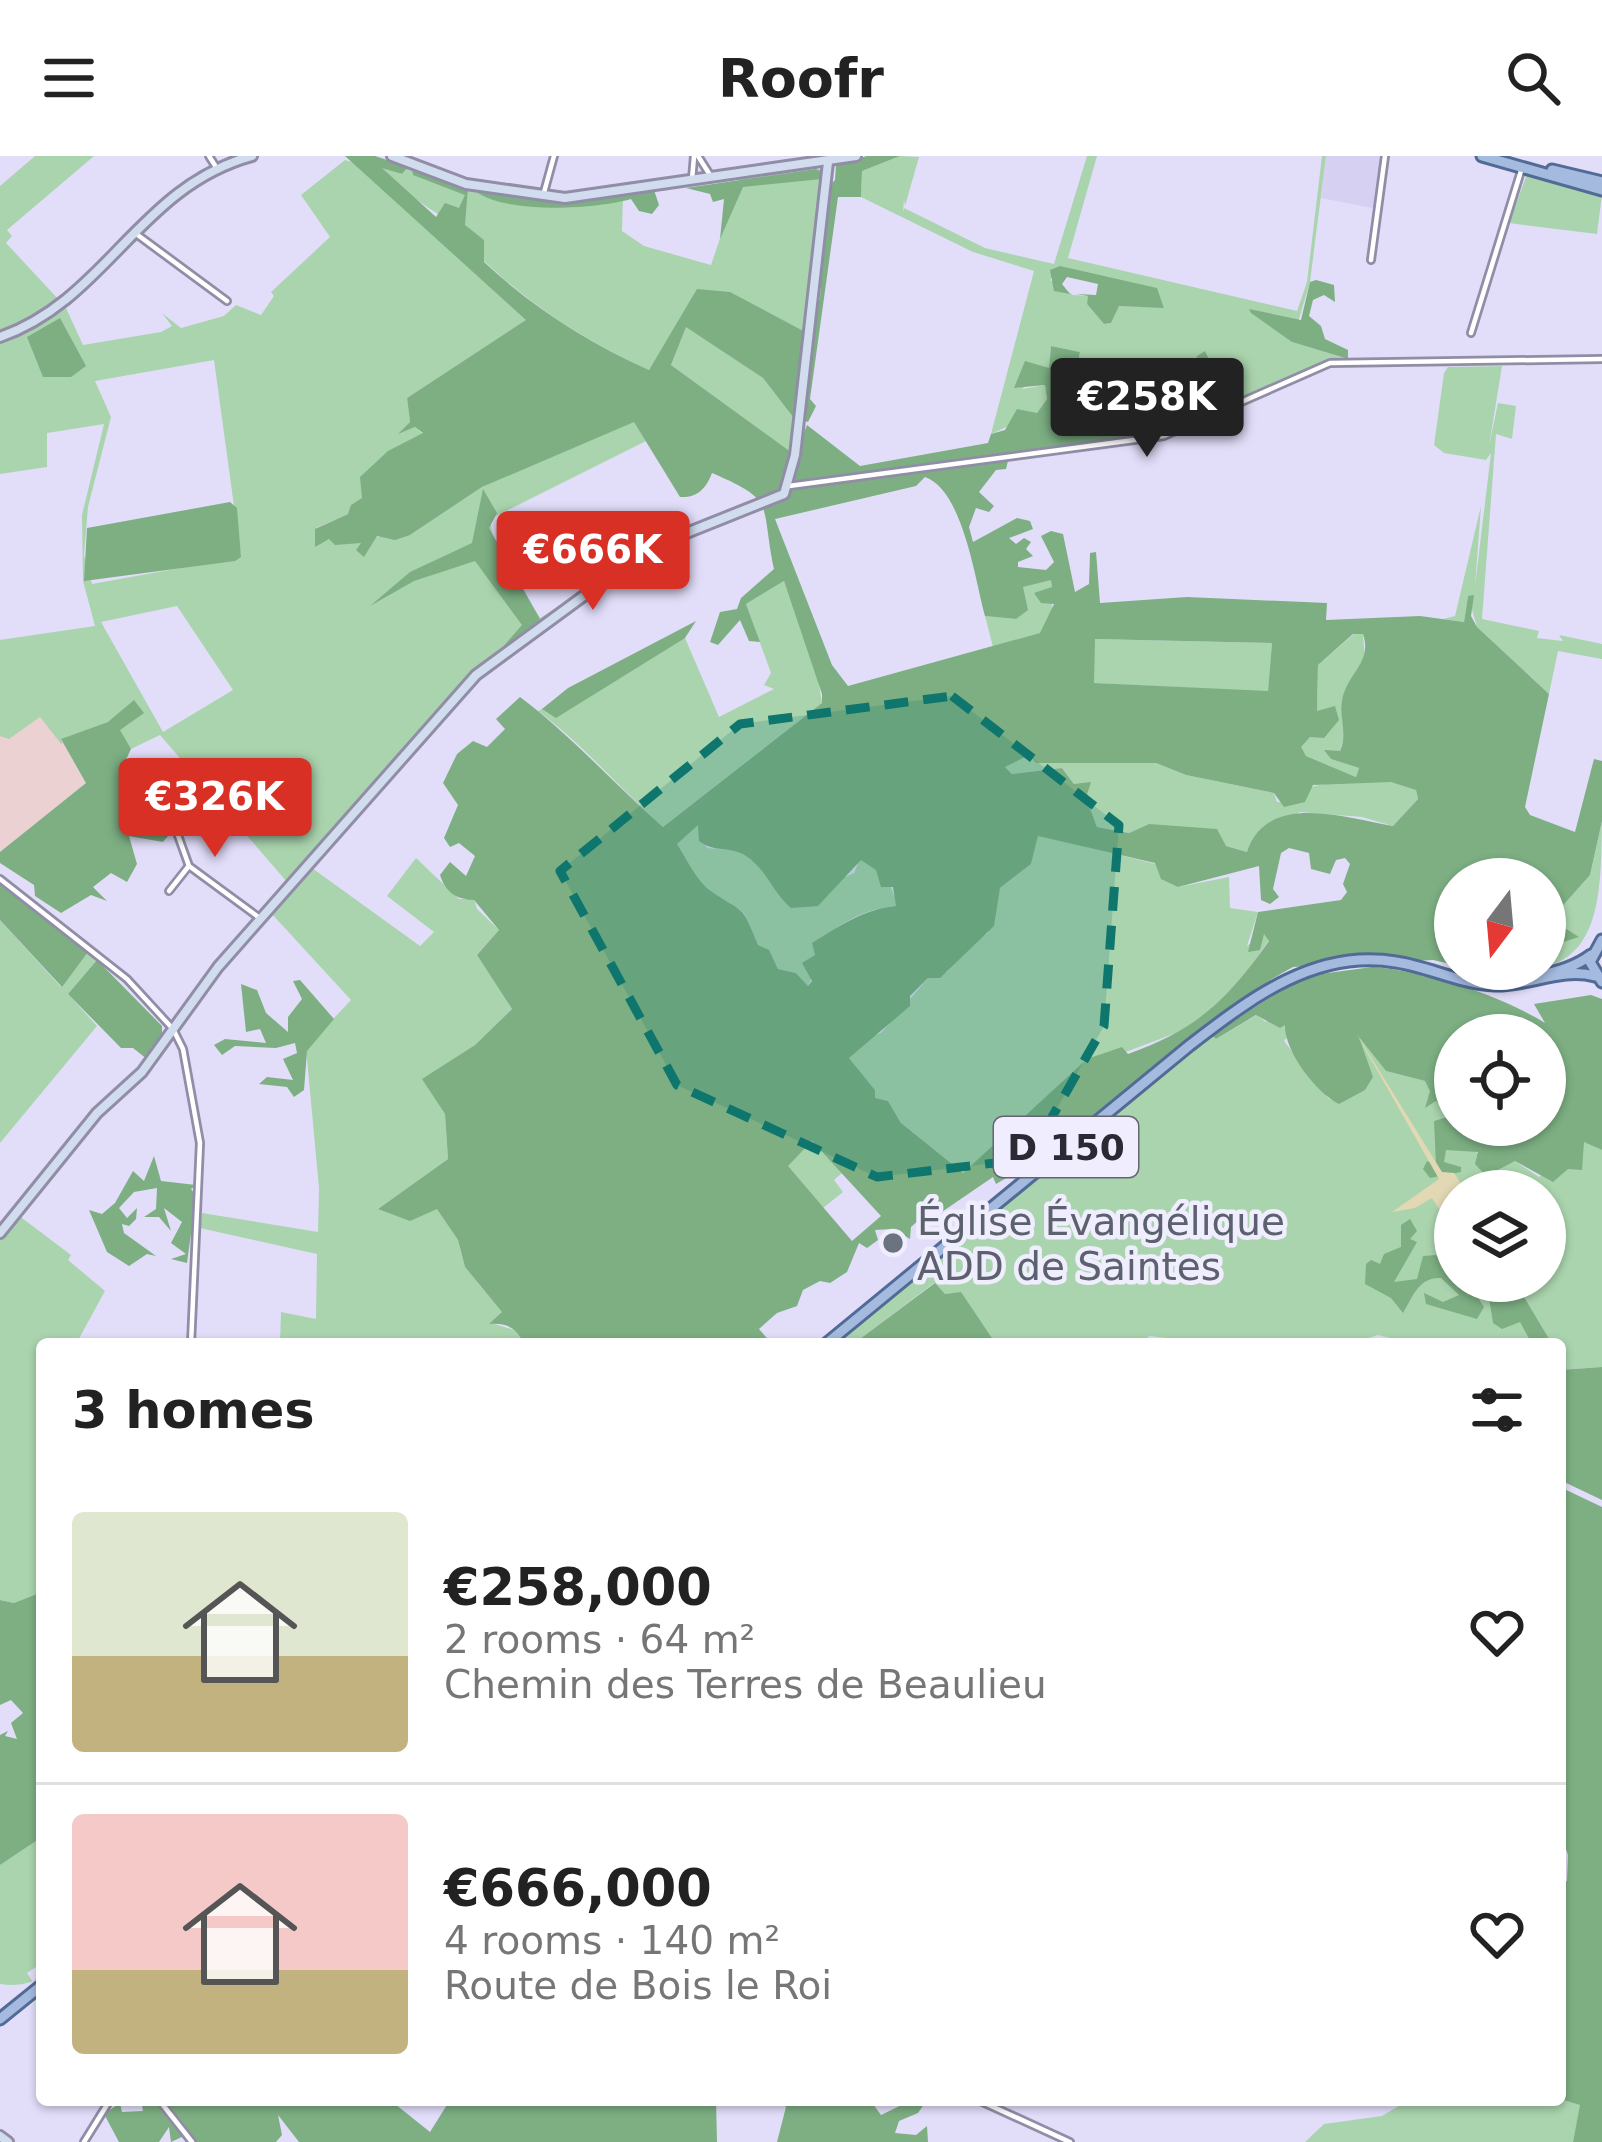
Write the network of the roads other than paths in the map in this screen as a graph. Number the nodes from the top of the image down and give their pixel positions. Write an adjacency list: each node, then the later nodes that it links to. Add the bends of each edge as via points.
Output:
1 (208, 156): 11 (street)
2 (252, 156): 11 (street)
3 (392, 156): 15 (street, via 466,184)
4 (554, 156): 15 (street)
5 (696, 156): 12 (street); 13 (street)
6 (856, 156): 9 (street)
7 (1385, 156): 17 (street)
8 (1482, 156): 10 (main road)
9 (820, 161): 12 (street); 22 (street)
10 (1523, 166): 14 (main road); 19 (street)
11 (216, 167): 16 (street)
12 (713, 179): 13 (street)
13 (691, 182): 15 (street)
14 (1602, 186)
15 (543, 196)
16 (133, 231): 18 (street); 20 (street, via 62,305)
17 (1371, 260)
18 (227, 302)
19 (1471, 333)
20 (0, 338)
21 (1602, 359): 22 (street, via 1330,363 1164,436)
22 (789, 486): 27 (street, via 769,503 649,548 476,675)
23 (166, 802): 24 (street)
24 (189, 866): 26 (street); 27 (street)
25 (0, 879): 34 (street, via 93,950)
26 (169, 891)
27 (261, 919): 34 (street)
28 (1602, 940): 29 (main road)
29 (1591, 955): 30 (main road, D 150); 33 (main road)
30 (1566, 968)
31 (1434, 971): 37 (main road, D 150, via 1356,960 1300,973 1248,1001)
32 (1566, 976): 33 (main road, D 150)
33 (1598, 979)
34 (173, 1029): 35 (street); 36 (street, via 190,1073 200,1143)
35 (0, 1233)
36 (190, 1338)
37 (833, 1338)
38 (36, 1990): 39 (main road)
39 (0, 2019)
40 (106, 2106): 45 (street)
41 (164, 2106): 46 (street)
42 (991, 2106): 47 (street)
43 (0, 2136): 44 (street)
44 (8, 2142)
45 (84, 2142)
46 (192, 2142)
47 (1070, 2142)

